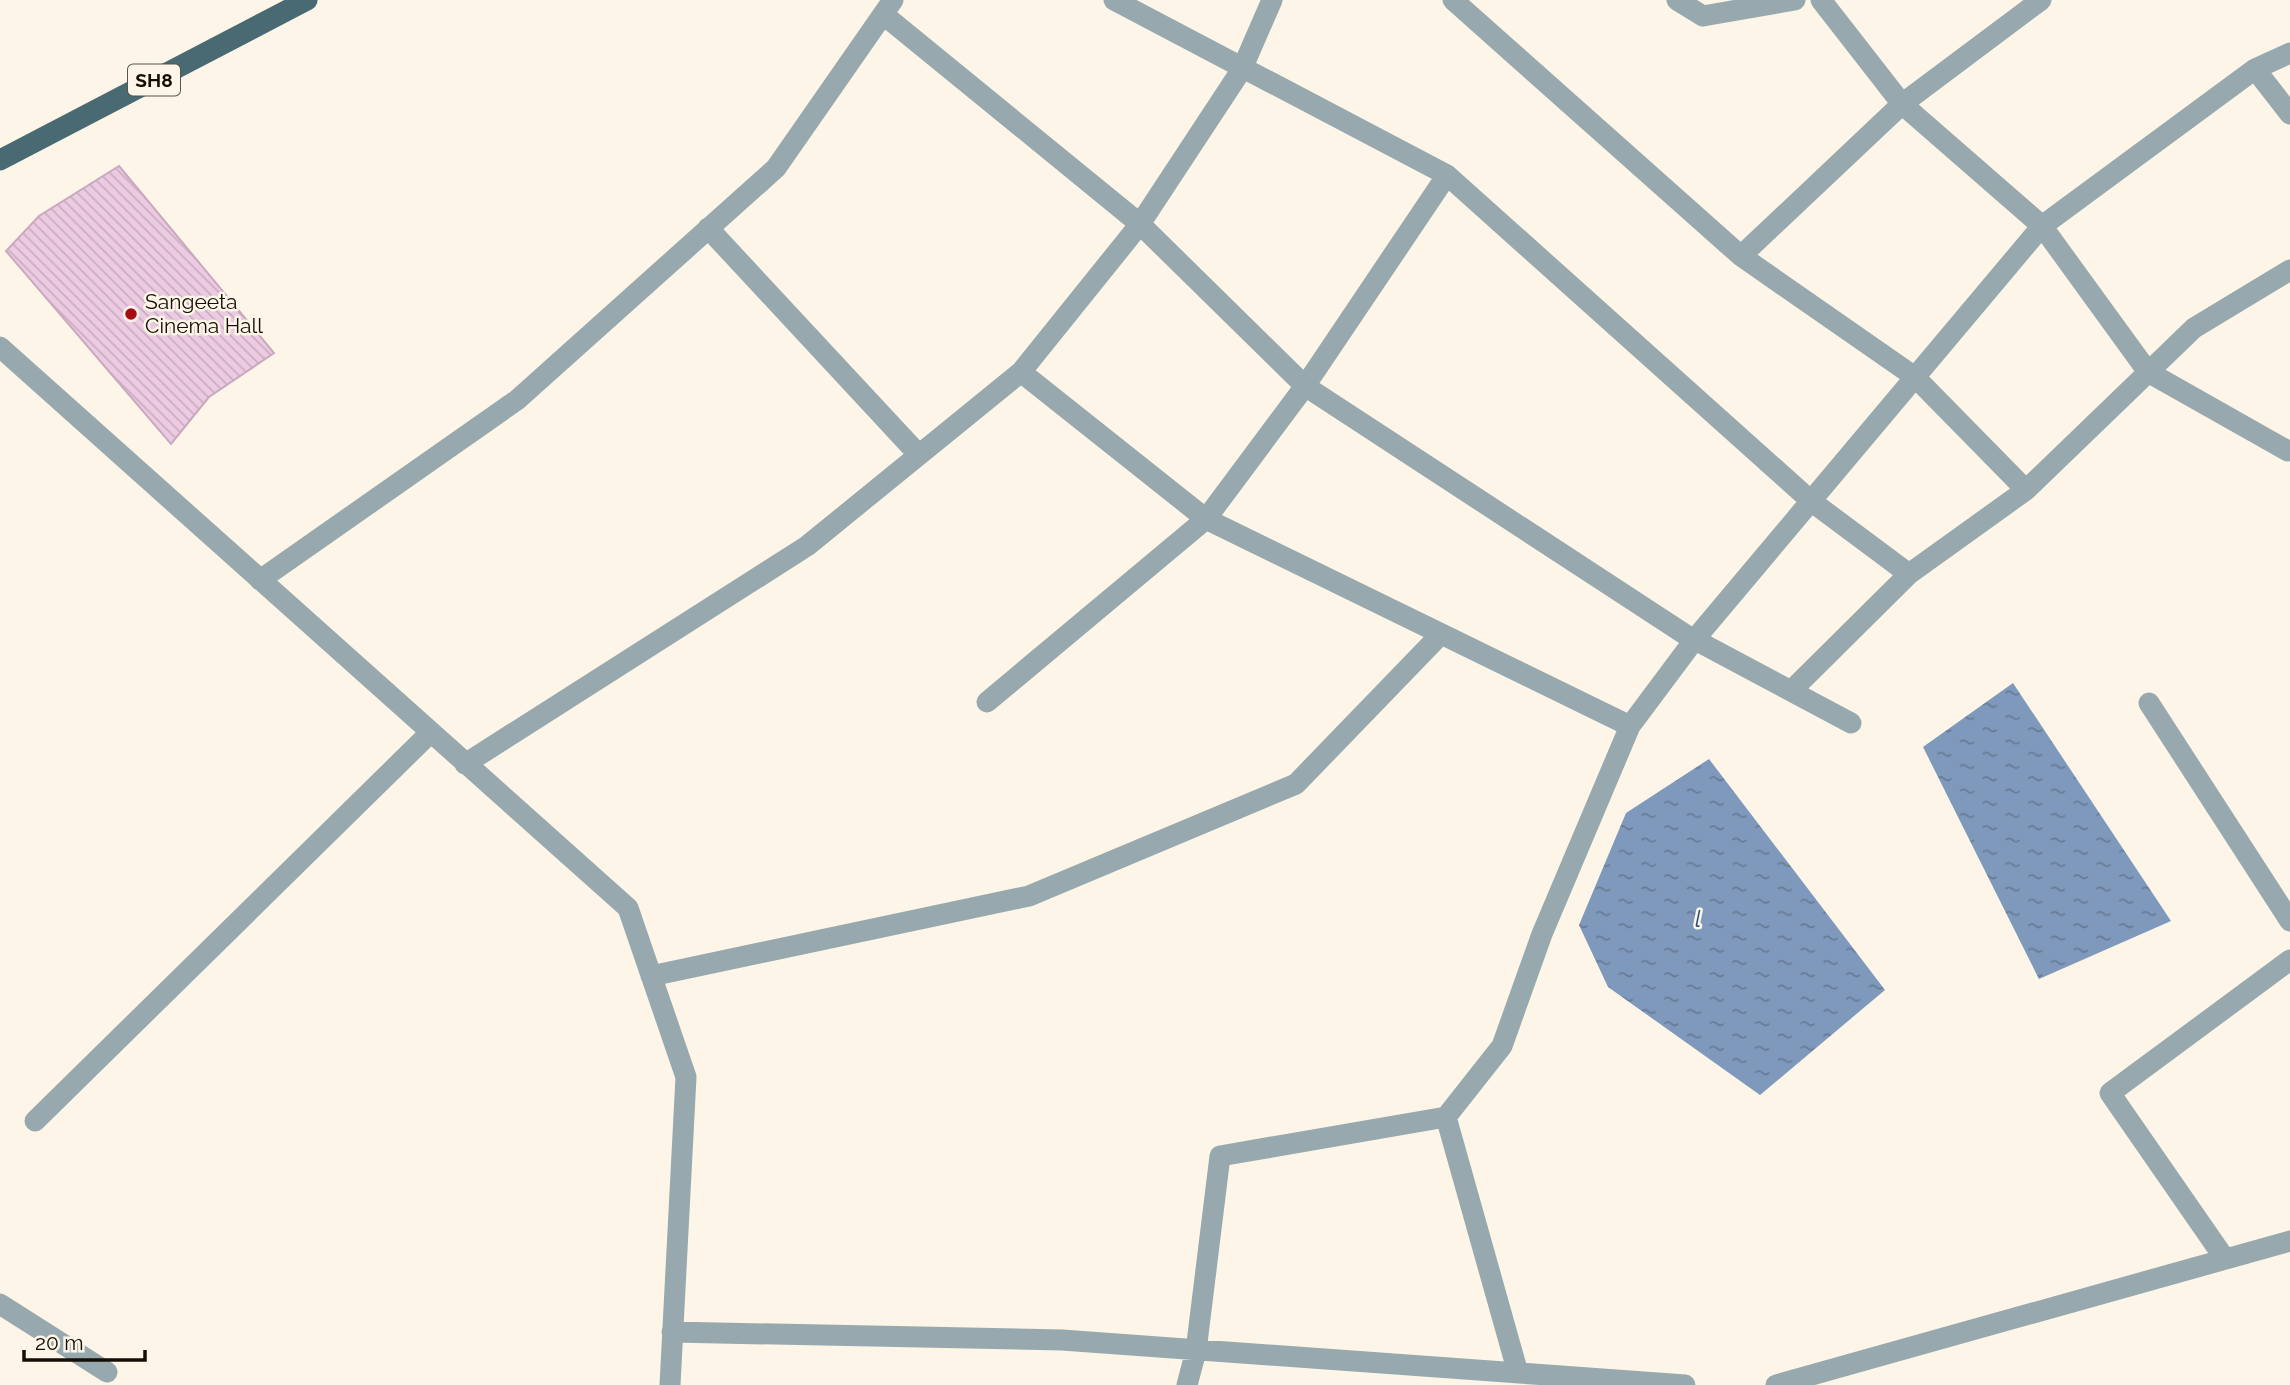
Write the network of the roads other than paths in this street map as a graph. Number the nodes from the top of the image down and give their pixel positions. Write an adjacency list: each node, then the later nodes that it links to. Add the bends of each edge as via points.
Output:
1 (307, 0): 15 (main road, SH8)
2 (1114, 0): 11 (street)
3 (1272, 0): 11 (street)
4 (1453, 0): 20 (street)
5 (1676, 0): 6 (street, via 1703,16)
6 (1795, 0)
7 (1821, 0): 13 (street)
8 (2041, 0): 13 (street)
9 (888, 8): 17 (street); 19 (street, via 775,168)
10 (2290, 53): 12 (street)
11 (1242, 69): 16 (street); 17 (street)
12 (2255, 69): 14 (street); 18 (street)
13 (1902, 104): 18 (street); 20 (street)
14 (2290, 114)
15 (0, 160)
16 (1447, 176): 26 (street); 30 (street)
17 (1140, 224): 23 (street); 26 (street)
18 (2042, 226): 24 (street); 25 (street)
19 (708, 228): 28 (street); 33 (street, via 517,400)
20 (1741, 256): 25 (street)
21 (2290, 270): 24 (street, via 2194,328)
22 (0, 347): 33 (street)
23 (1021, 372): 28 (street); 31 (street)
24 (2148, 372): 27 (street); 29 (street)
25 (1915, 377): 29 (street); 30 (street)
26 (1305, 386): 31 (street); 35 (street)
27 (2288, 451)
28 (919, 454): 42 (street, via 807,546)
29 (2026, 490): 32 (street)
30 (1811, 500): 32 (street); 35 (street)
31 (1206, 519): 34 (street); 37 (street)
32 (1909, 574): 36 (street)
33 (260, 580): 41 (street)
34 (1441, 634): 40 (street); 45 (street, via 1296,784 1029,896)
35 (1695, 639): 36 (street); 40 (street)
36 (1791, 691): 39 (street)
37 (987, 702)
38 (2149, 703): 43 (street)
39 (1851, 723)
40 (1630, 726): 46 (street, via 1542,934 1502,1046)
41 (430, 732): 42 (street); 47 (street)
42 (466, 764): 45 (street, via 628,908)
43 (2290, 921)
44 (2290, 960): 49 (street, via 2110,1093)
45 (651, 976): 51 (street, via 686,1077)
46 (1446, 1117): 52 (street, via 1220,1156); 54 (street)
47 (35, 1121)
48 (2290, 1241): 49 (street)
49 (2225, 1259): 58 (street)
50 (0, 1304): 53 (street)
51 (673, 1332): 52 (street, via 1062,1340); 55 (street)
52 (1196, 1350): 54 (street); 56 (street)
53 (107, 1372)
54 (1518, 1373): 57 (street)
55 (670, 1385)
56 (1187, 1385)
57 (1685, 1385)
58 (1776, 1385)

